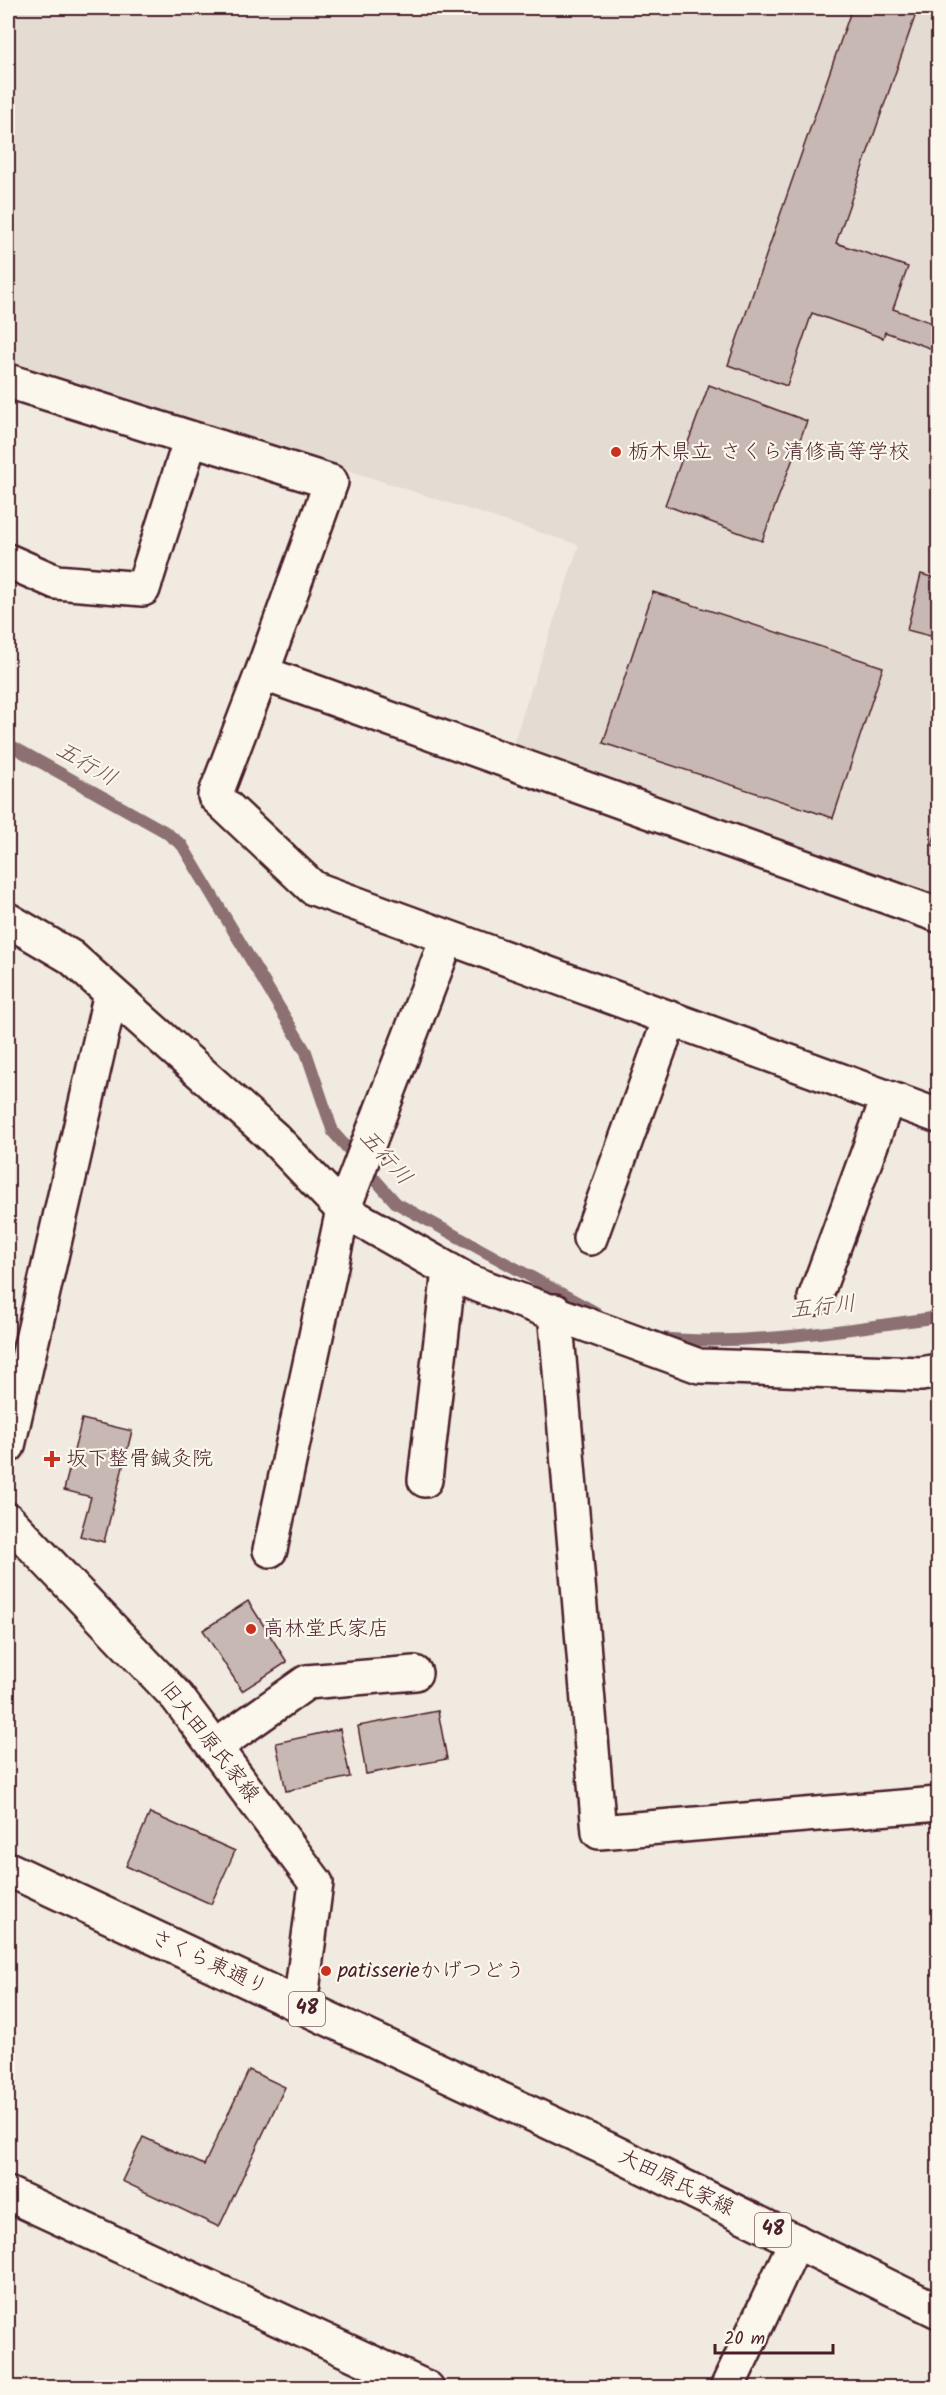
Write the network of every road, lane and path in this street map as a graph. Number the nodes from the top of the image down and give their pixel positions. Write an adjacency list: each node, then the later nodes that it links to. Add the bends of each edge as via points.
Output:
1 (8, 381): 2 (street)
2 (190, 438): 3 (street, via 143,590 56,582); 4 (street, via 331,482)
3 (8, 561)
4 (262, 673): 5 (street); 7 (street, via 215,796 313,888)
5 (939, 915)
6 (8, 920): 8 (street, via 70,957)
7 (447, 939): 9 (street); 12 (street)
8 (111, 993): 12 (street, via 274,1138); 18 (street)
9 (670, 1019): 10 (street); 13 (street)
10 (888, 1098): 11 (street); 15 (street)
11 (939, 1116)
12 (343, 1210): 14 (street); 21 (street)
13 (591, 1238)
14 (449, 1270): 16 (street, via 470,1282); 19 (street)
15 (815, 1298)
16 (555, 1311): 17 (street, via 699,1366 921,1374); 24 (street, via 599,1832)
17 (939, 1371)
18 (8, 1446)
19 (426, 1480)
20 (8, 1520): 23 (street, 旧大田原氏家線, via 177,1697)
21 (270, 1550)
22 (415, 1674): 23 (street, via 307,1682)
23 (215, 1747): 26 (street, 旧大田原氏家線, via 316,1883)
24 (939, 1804)
25 (8, 1869): 26 (street, さくら東通り / 48)
26 (300, 2006): 27 (street, さくら東通り / 48)
27 (607, 2149): 29 (street, 大田原氏家線 / 48)
28 (8, 2194): 31 (street)
29 (796, 2241): 30 (street, 大田原氏家線 / 48); 32 (street)
30 (939, 2311)
31 (427, 2388)
32 (727, 2388)

